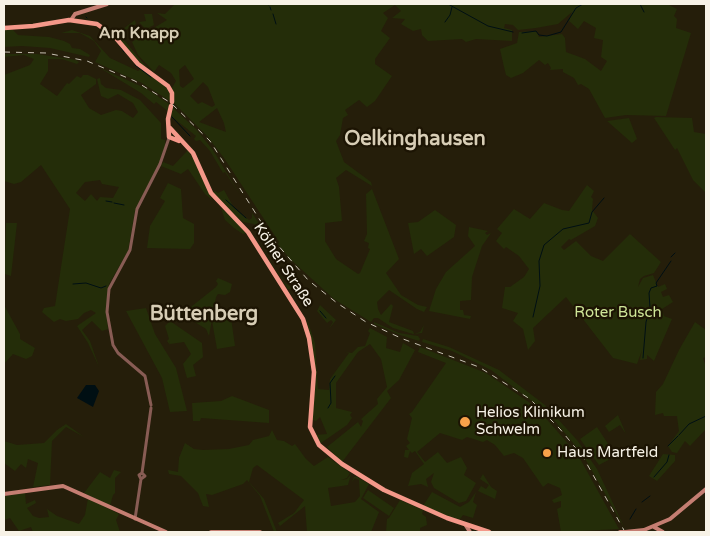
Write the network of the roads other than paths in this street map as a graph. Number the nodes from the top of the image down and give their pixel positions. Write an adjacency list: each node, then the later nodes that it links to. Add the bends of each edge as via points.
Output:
1 (107, 4): 2 (main road, via 74,14)
2 (71, 20): 3 (main road); 4 (main road, via 91,22 108,31 138,64 168,86 172,93 168,119)
3 (4, 28)
4 (172, 137): 7 (street, via 137,209 130,250 110,284 108,308 114,347 145,376 151,407 142,473 145,476 141,479); 8 (main road, Kölner Straße, via 194,155 211,193 248,232 303,319 313,363 310,424 315,440 342,464 399,497)
5 (706, 489): 9 (main road)
6 (4, 494): 7 (main road, via 63,486)
7 (135, 519): 11 (main road)
8 (465, 524): 14 (main road); 15 (main road, Kölner Straße)
9 (659, 524): 10 (main road); 18 (main road)
10 (652, 527): 17 (main road); 18 (main road)
11 (166, 532)
12 (211, 532): 13 (main road)
13 (260, 532)
14 (470, 532)
15 (489, 532)
16 (618, 532): 17 (main road, bridge)
17 (626, 532)
18 (663, 532)

